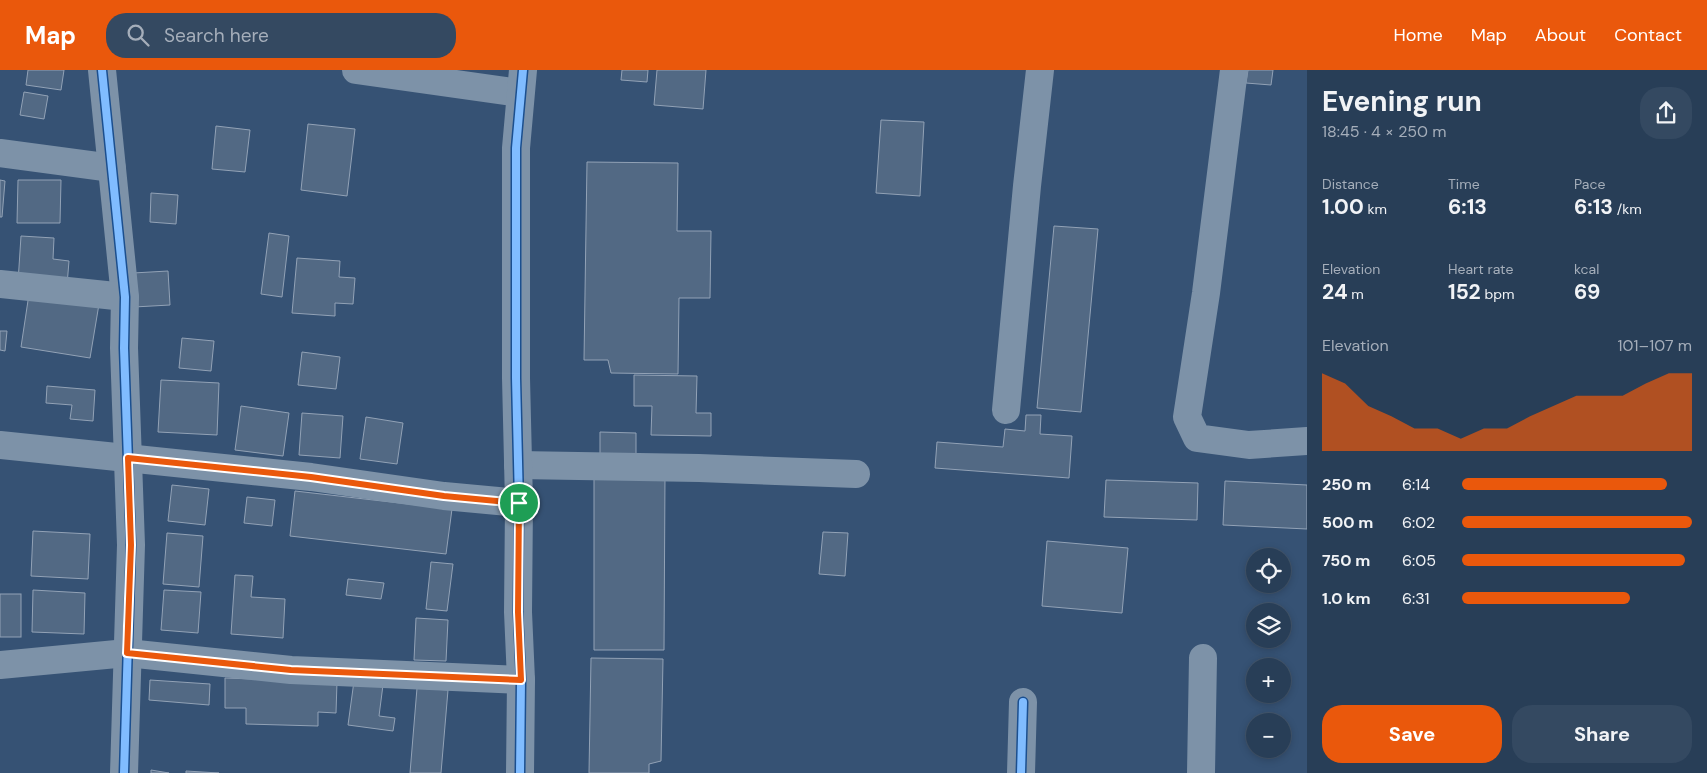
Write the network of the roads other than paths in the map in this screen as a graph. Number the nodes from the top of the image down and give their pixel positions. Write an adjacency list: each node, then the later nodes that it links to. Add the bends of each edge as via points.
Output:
1 (102, 70): 7 (street)
2 (356, 70): 5 (street)
3 (1040, 70): 10 (street)
4 (1234, 70): 11 (street, via 1187,417 1196,438 1249,445)
5 (521, 81): 14 (street, via 516,148)
6 (0, 153): 7 (street)
7 (112, 168): 9 (street)
8 (0, 284): 9 (street)
9 (124, 297): 13 (street)
10 (1006, 410)
11 (1307, 441)
12 (0, 445): 13 (street)
13 (128, 458): 16 (street); 17 (street, via 131,545)
14 (518, 465): 15 (street); 16 (street)
15 (856, 474)
16 (519, 503): 20 (street)
17 (127, 653): 19 (street); 20 (street, via 291,670); 22 (street)
18 (1204, 658): 25 (street)
19 (0, 665)
20 (521, 680): 23 (street)
21 (1023, 702): 24 (street)
22 (124, 773)
23 (520, 773)
24 (1021, 773)
25 (1202, 773)

